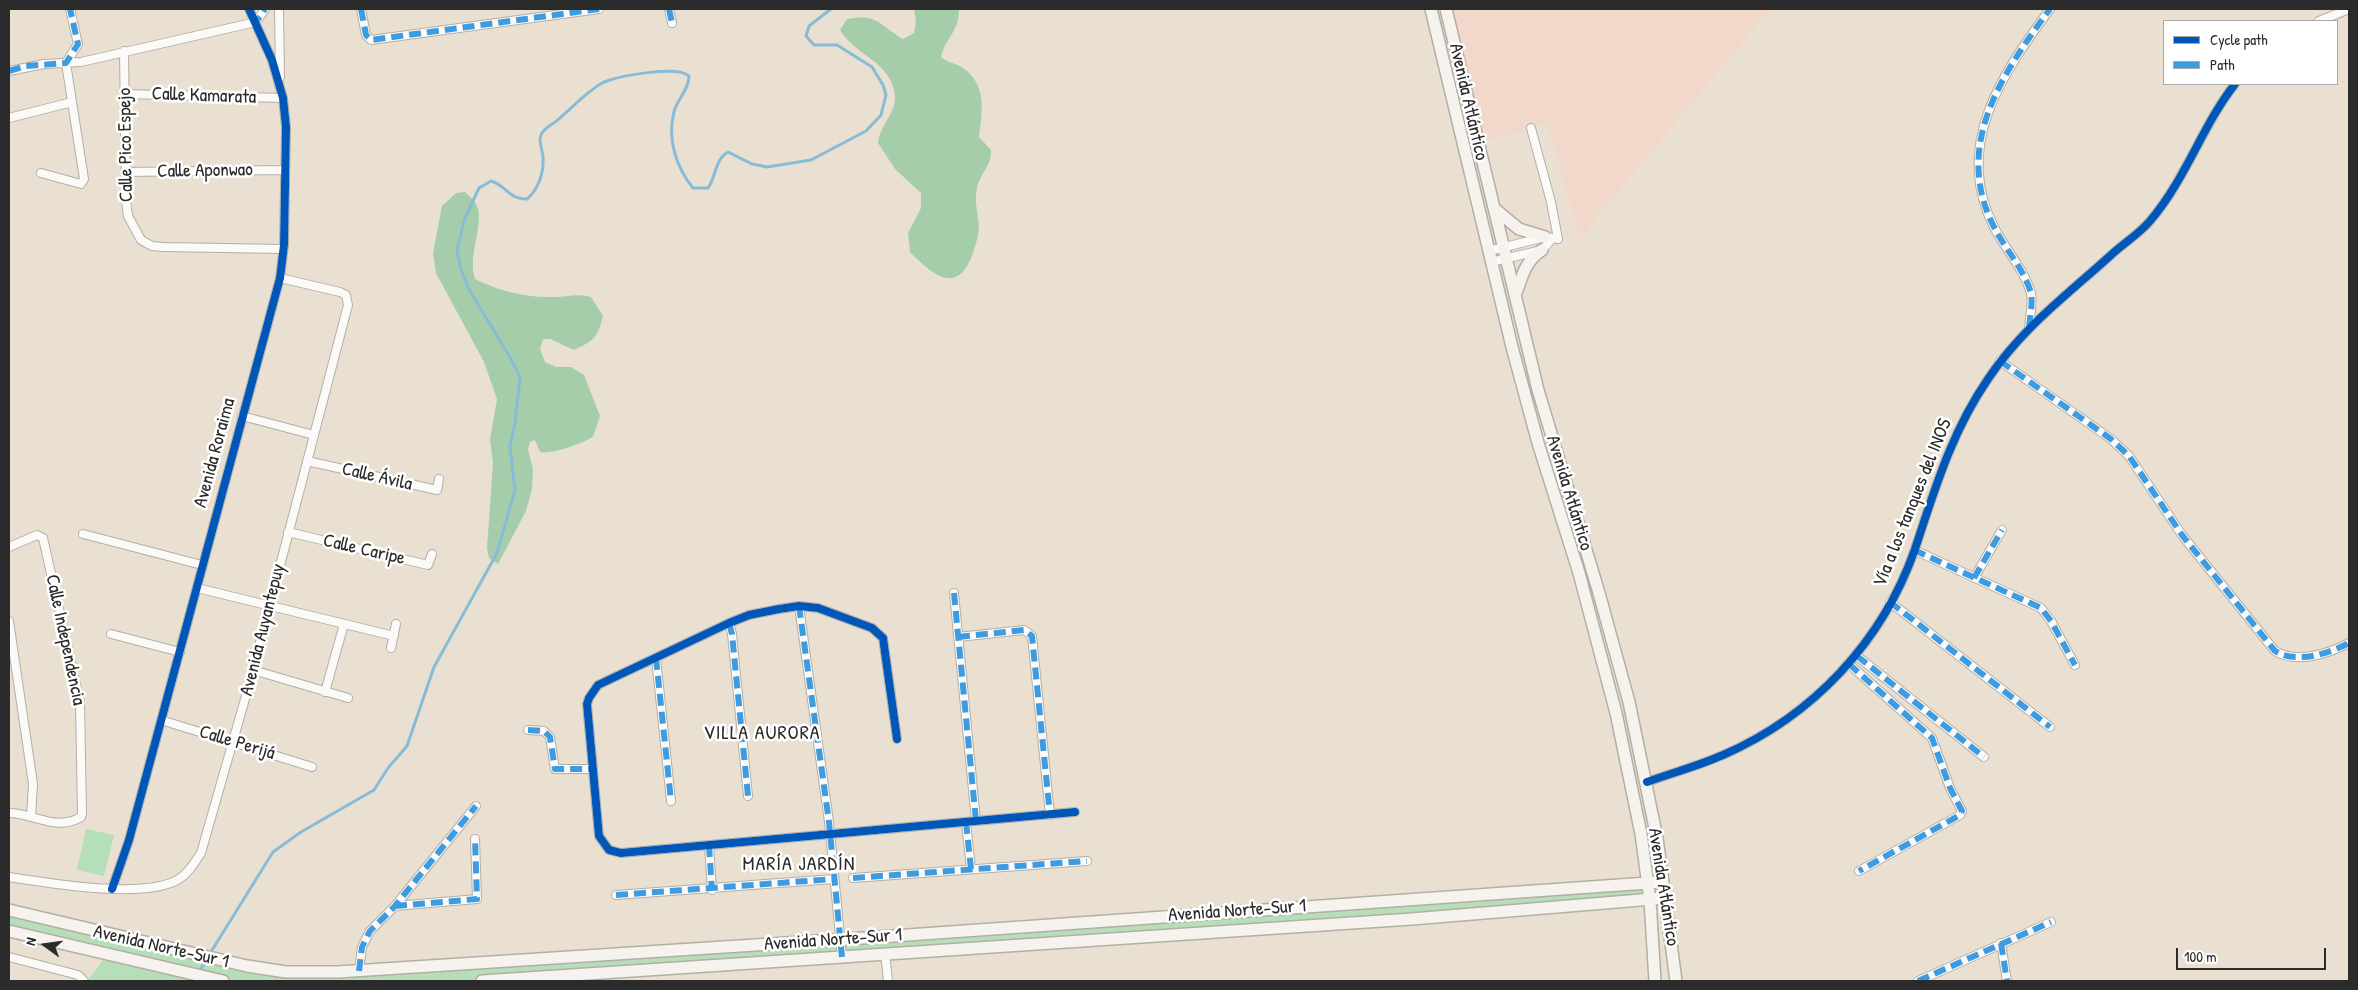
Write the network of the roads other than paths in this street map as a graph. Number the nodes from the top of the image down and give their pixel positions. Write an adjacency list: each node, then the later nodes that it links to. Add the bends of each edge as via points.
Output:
1 (70, 9): 16 (street, via 78,44)
2 (249, 9): 13 (street, Avenida Roraima)
3 (265, 9): 13 (street)
4 (279, 9): 18 (street)
5 (361, 9): 6 (street, via 366,35 372,40)
6 (599, 9)
7 (669, 9): 14 (street)
8 (1431, 9): 33 (main road, Avenida Atlántico)
9 (1446, 9): 28 (main road, Avenida Atlántico)
10 (2050, 9): 36 (street, via 1994,94 1985,116 1979,148 1987,212 2031,294)
11 (2349, 9): 12 (street)
12 (2322, 20)
13 (256, 22): 15 (street); 18 (street, Avenida Roraima)
14 (672, 23)
15 (124, 51): 16 (street); 20 (street, Calle Pico Espejo)
16 (66, 63): 17 (street, via 26,66); 22 (street)
17 (9, 71)
18 (280, 82): 21 (street, Avenida Roraima)
19 (2234, 85): 36 (street, Vía a los tanques del INOS, via 2193,157 2149,222)
20 (124, 94): 21 (street, Calle Kamarata); 26 (street, Calle Pico Espejo)
21 (283, 98): 25 (street, Avenida Roraima)
22 (72, 102): 23 (street); 27 (street, via 83,182)
23 (9, 118)
24 (1531, 128): 29 (street, via 1558,239)
25 (285, 170): 26 (street, Calle Aponwao); 30 (street, Avenida Roraima)
26 (125, 172): 30 (street, Calle Pico Espejo, via 128,216 146,244)
27 (41, 173)
28 (1496, 210): 29 (main road, via 1519,229); 32 (main road, Avenida Atlántico)
29 (1548, 238): 31 (street); 32 (street)
30 (284, 249): 34 (street, Avenida Roraima)
31 (1542, 250): 32 (street); 35 (main road, via 1522,270)
32 (1504, 254): 33 (street); 33 (street); 35 (main road, Avenida Atlántico)
33 (1490, 257): 101 (main road, Avenida Atlántico, via 1535,434 1580,573 1604,664 1634,794)
34 (280, 278): 38 (street, Avenida Roraima); 39 (street, Avenida Auyantepuy, via 346,295 348,305)
35 (1514, 296): 82 (main road, Avenida Atlántico, via 1538,390 1614,642)
36 (2029, 327): 37 (street, Vía a los tanques del INOS)
37 (2000, 361): 46 (street, Vía a los tanques del INOS, via 1954,441 1930,499); 62 (street, via 2111,439 2128,456 2182,535 2275,651 2282,656 2298,658)
38 (242, 416): 39 (street); 48 (street, Avenida Roraima)
39 (314, 434): 40 (street, Avenida Auyantepuy)
40 (307, 461): 41 (street, Calle Ávila, via 436,490); 43 (street, Avenida Auyantepuy)
41 (439, 478)
42 (2002, 530): 49 (street)
43 (288, 532): 47 (street, Calle Caripe, via 428,565); 53 (street, Avenida Auyantepuy)
44 (83, 534): 48 (street)
45 (9, 547): 89 (street, Calle Independencia, via 37,535 44,538 80,702 81,817 75,821 49,823)
46 (1914, 550): 49 (street); 52 (street, Vía a los tanques del INOS)
47 (432, 554)
48 (202, 565): 50 (street, Avenida Roraima)
49 (1974, 578): 68 (street, via 2041,608 2052,620)
50 (196, 588): 53 (street); 64 (street, Avenida Roraima)
51 (954, 593): 61 (street)
52 (1890, 602): 65 (street, Vía a los tanques del INOS); 75 (street)
53 (269, 606): 57 (street); 69 (street, Avenida Auyantepuy)
54 (799, 606): 56 (street, via 763,612); 77 (street, via 830,612 866,625 883,638); 92 (street)
55 (9, 621): 70 (street)
56 (729, 623): 66 (street); 83 (street)
57 (344, 624): 60 (street); 72 (street)
58 (396, 624): 60 (street)
59 (110, 634): 64 (street)
60 (394, 636): 63 (street)
61 (958, 637): 88 (street, via 1024,630 1032,636); 90 (street)
62 (2349, 643)
63 (391, 648)
64 (180, 652): 74 (street, Avenida Roraima)
65 (1857, 656): 67 (street, Vía a los tanques del INOS); 79 (street)
66 (656, 658): 81 (street, via 598,685 589,698); 84 (street)
67 (1849, 664): 82 (street, Vía a los tanques del INOS, via 1822,691 1745,744 1724,755); 97 (street, via 1932,738 1950,788 1962,810 1960,815)
68 (2075, 665)
69 (253, 670): 72 (street); 78 (street, Avenida Auyantepuy)
70 (18, 682): 71 (street); 89 (street, via 33,784)
71 (9, 683)
72 (325, 692): 73 (street)
73 (348, 698)
74 (161, 720): 78 (street, Calle Perijá); 103 (street, Avenida Roraima, via 129,840)
75 (2050, 727)
76 (528, 730): 81 (street, via 538,729 550,737 555,769)
77 (897, 739)
78 (234, 742): 80 (street, Calle Perijá); 103 (street, Avenida Auyantepuy, via 207,840 194,864 178,880 141,888)
79 (1984, 757)
80 (312, 767)
81 (593, 769): 94 (street, via 599,836 609,850 621,853)
82 (1647, 782): 102 (main road, Avenida Atlántico)
83 (748, 796)
84 (671, 801)
85 (476, 806): 108 (street)
86 (1075, 812): 88 (street)
87 (9, 813): 89 (street)
88 (1050, 814): 90 (street)
89 (30, 817)
90 (976, 821): 91 (street)
91 (966, 822): 92 (street); 96 (street)
92 (830, 834): 94 (street); 100 (street)
93 (475, 839): 108 (street, via 477,899)
94 (709, 845): 104 (street)
95 (1087, 861): 96 (street)
96 (971, 870): 99 (street)
97 (1858, 871)
98 (9, 877): 103 (street, Avenida Auyantepuy)
99 (853, 878)
100 (834, 879): 104 (street); 112 (street)
101 (1647, 882): 102 (main road, Avenida Norte-Sur 1); 107 (main road, Avenida Atlántico); 112 (main road, Avenida Norte-Sur 1)
102 (1662, 882): 106 (main road, Avenida Atlántico)
103 (112, 889)
104 (712, 890): 105 (street)
105 (616, 896)
106 (1665, 898): 107 (main road, Avenida Norte-Sur 1); 123 (main road, Avenida Atlántico)
107 (1650, 900): 114 (main road, Avenida Norte-Sur 1, via 1412,919); 122 (main road, Avenida Atlántico)
108 (396, 906): 117 (street, via 364,941)
109 (9, 910): 117 (main road, Avenida Norte-Sur 1, via 228,963 286,972)
110 (2051, 922): 113 (street)
111 (9, 931): 119 (main road, Avenida Norte-Sur 1)
112 (839, 940): 116 (street); 117 (main road, Avenida Norte-Sur 1)
113 (2001, 943): 124 (street); 125 (street)
114 (885, 953): 116 (main road, Avenida Norte-Sur 1); 121 (street)
115 (9, 957): 118 (street)
116 (842, 957): 120 (main road, Avenida Norte-Sur 1)
117 (359, 971)
118 (83, 979)
119 (223, 981)
120 (482, 981)
121 (888, 981)
122 (1655, 981)
123 (1676, 981)
124 (1918, 981)
125 (2007, 981)

